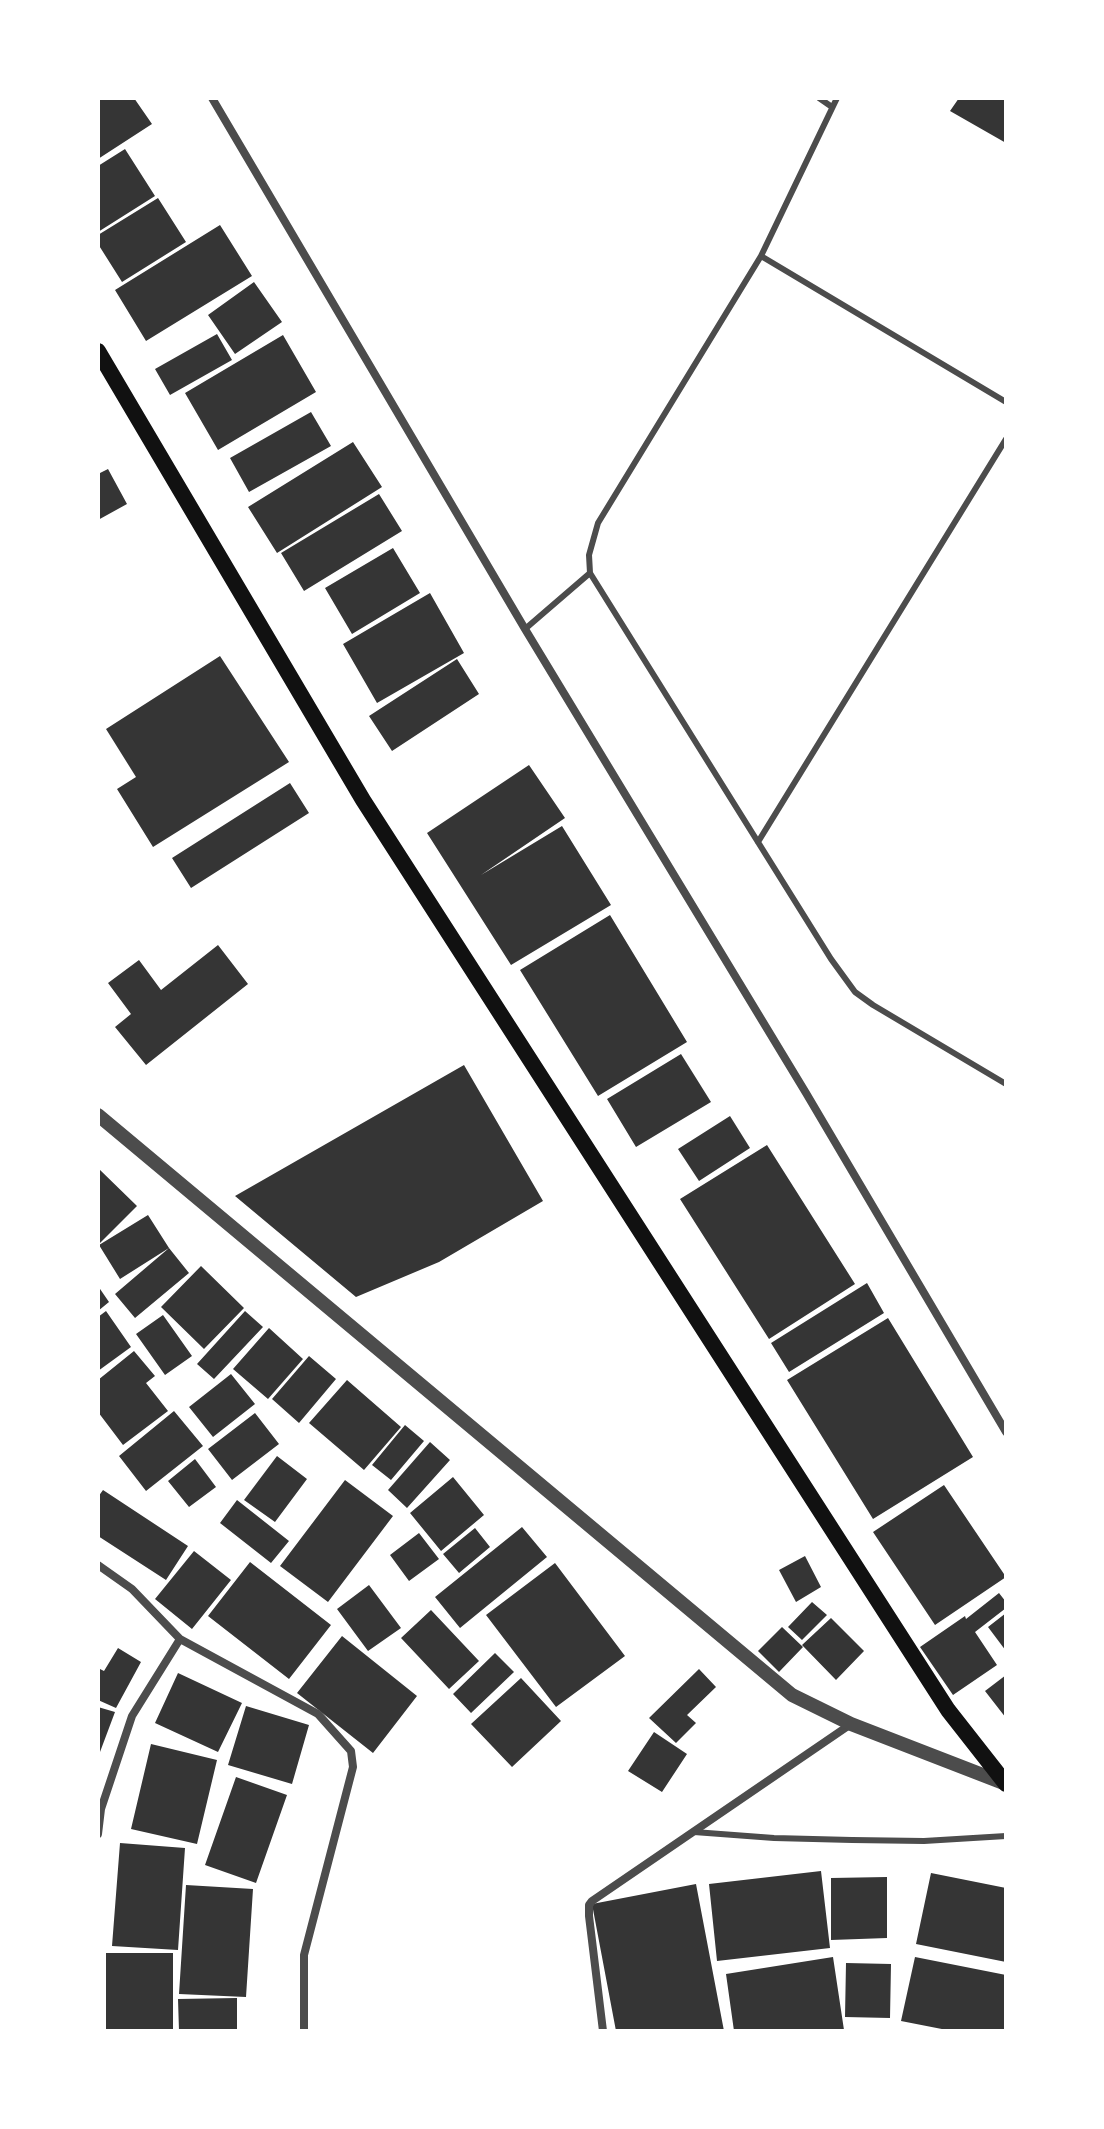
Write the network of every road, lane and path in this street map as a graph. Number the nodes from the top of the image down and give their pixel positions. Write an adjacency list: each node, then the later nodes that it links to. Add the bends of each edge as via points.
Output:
1 (212, 98): 10 (street)
2 (819, 98): 4 (lane)
3 (837, 98): 4 (lane)
4 (832, 107): 5 (lane)
5 (761, 256): 7 (lane); 9 (lane, via 598,523)
6 (98, 351): 18 (main road, via 363,800 948,1710)
7 (1006, 402)
8 (1006, 439): 11 (lane)
9 (590, 573): 10 (lane); 11 (lane)
10 (525, 629): 14 (street)
11 (758, 842): 12 (lane, via 855,992)
12 (1006, 1084)
13 (98, 1115): 17 (street, via 792,1695)
14 (1006, 1432)
15 (98, 1565): 16 (street, via 132,1589)
16 (180, 1639): 20 (street, via 132,1716 101,1809); 22 (street, via 318,1714 351,1751 353,1767 304,1955)
17 (851, 1724): 18 (street); 19 (street)
18 (1006, 1784)
19 (691, 1832): 21 (lane, via 924,1841); 23 (street, via 589,1905)
20 (98, 1834)
21 (1006, 1836)
22 (304, 2031)
23 (603, 2031)

